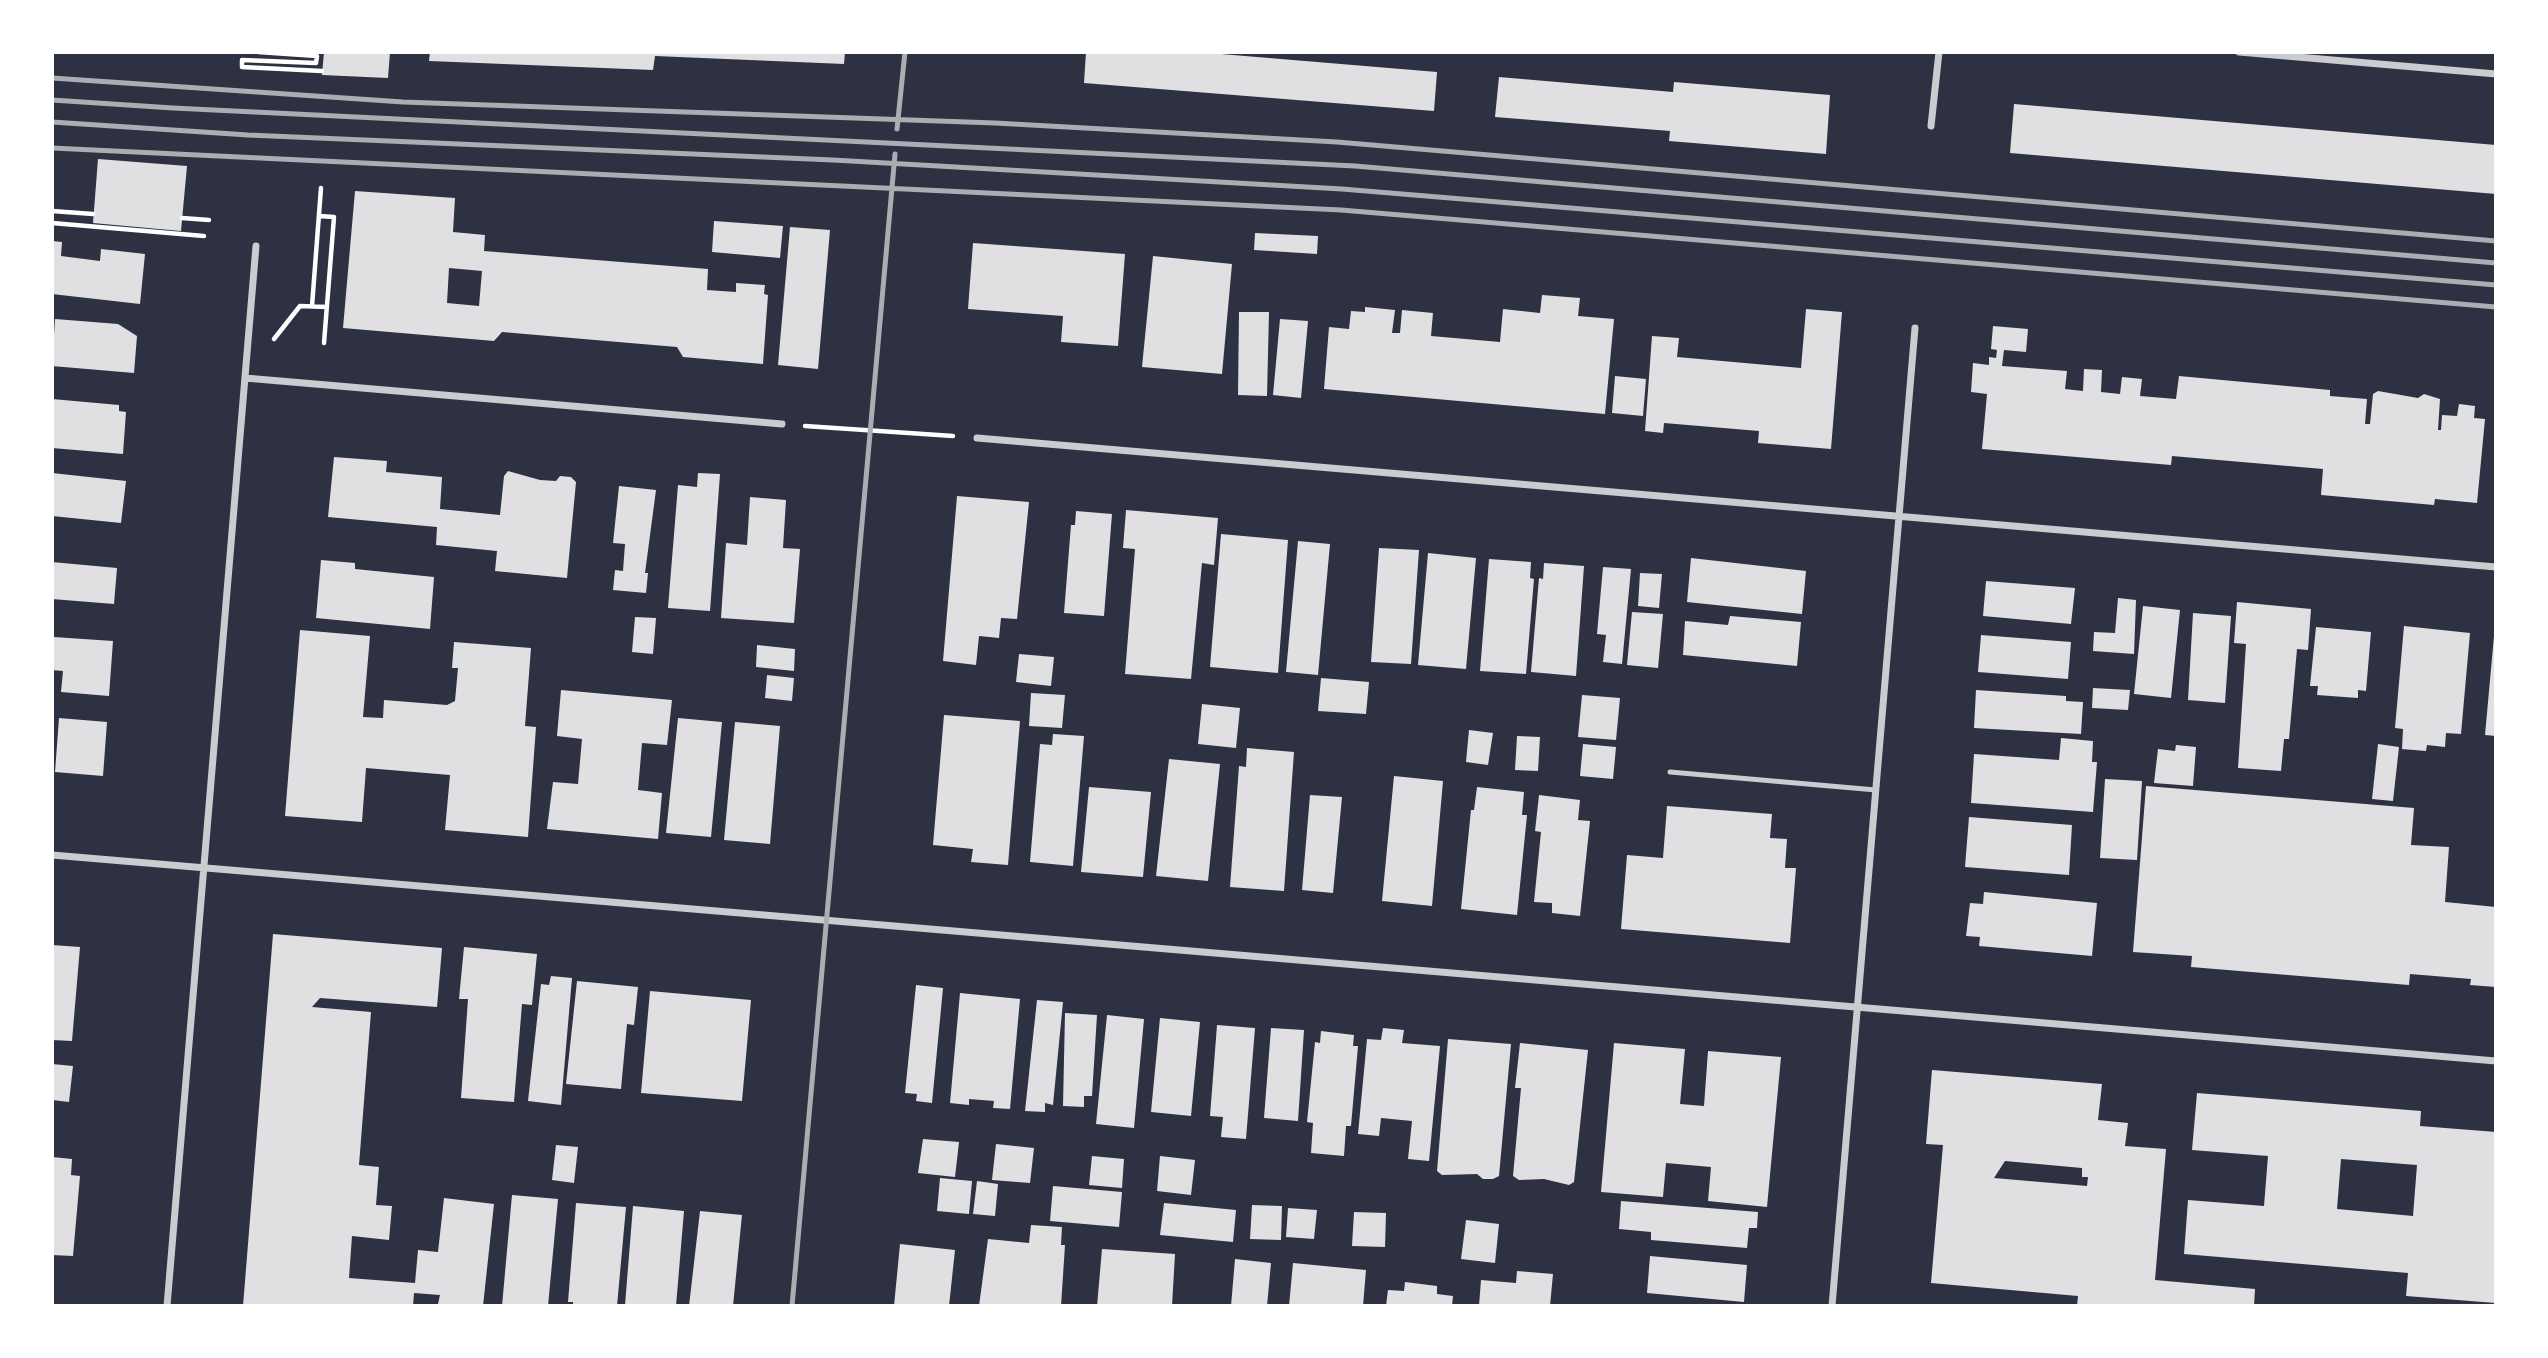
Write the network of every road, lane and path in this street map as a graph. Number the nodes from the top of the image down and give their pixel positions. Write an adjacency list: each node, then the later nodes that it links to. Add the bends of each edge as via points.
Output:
1 (258, 52): 4 (path, via 317,56 316,63 242,60 242,67)
2 (1939, 52): 6 (street)
3 (2239, 52): 5 (street)
4 (322, 71)
5 (2496, 74)
6 (1931, 126)
7 (321, 188): 10 (path)
8 (52, 211): 9 (path)
9 (93, 214)
10 (318, 216): 17 (path); 18 (path, via 334,217)
11 (182, 218): 12 (path)
12 (209, 220)
13 (52, 223): 14 (path)
14 (204, 236)
15 (256, 246): 21 (street)
16 (300, 306): 17 (path)
17 (312, 306): 18 (path)
18 (327, 307): 20 (path)
19 (1915, 328): 26 (street)
20 (324, 343)
21 (245, 378): 22 (street); 31 (street)
22 (782, 424)
23 (804, 426): 24 (path)
24 (956, 436)
25 (977, 438): 26 (street)
26 (1899, 516): 27 (street); 29 (street)
27 (2496, 567)
28 (1670, 772): 29 (lane)
29 (1876, 790): 32 (street)
30 (52, 855): 31 (street)
31 (204, 868): 32 (street); 34 (street)
32 (1858, 1008): 33 (street); 35 (street)
33 (2496, 1061)
34 (167, 1306)
35 (1832, 1306)

